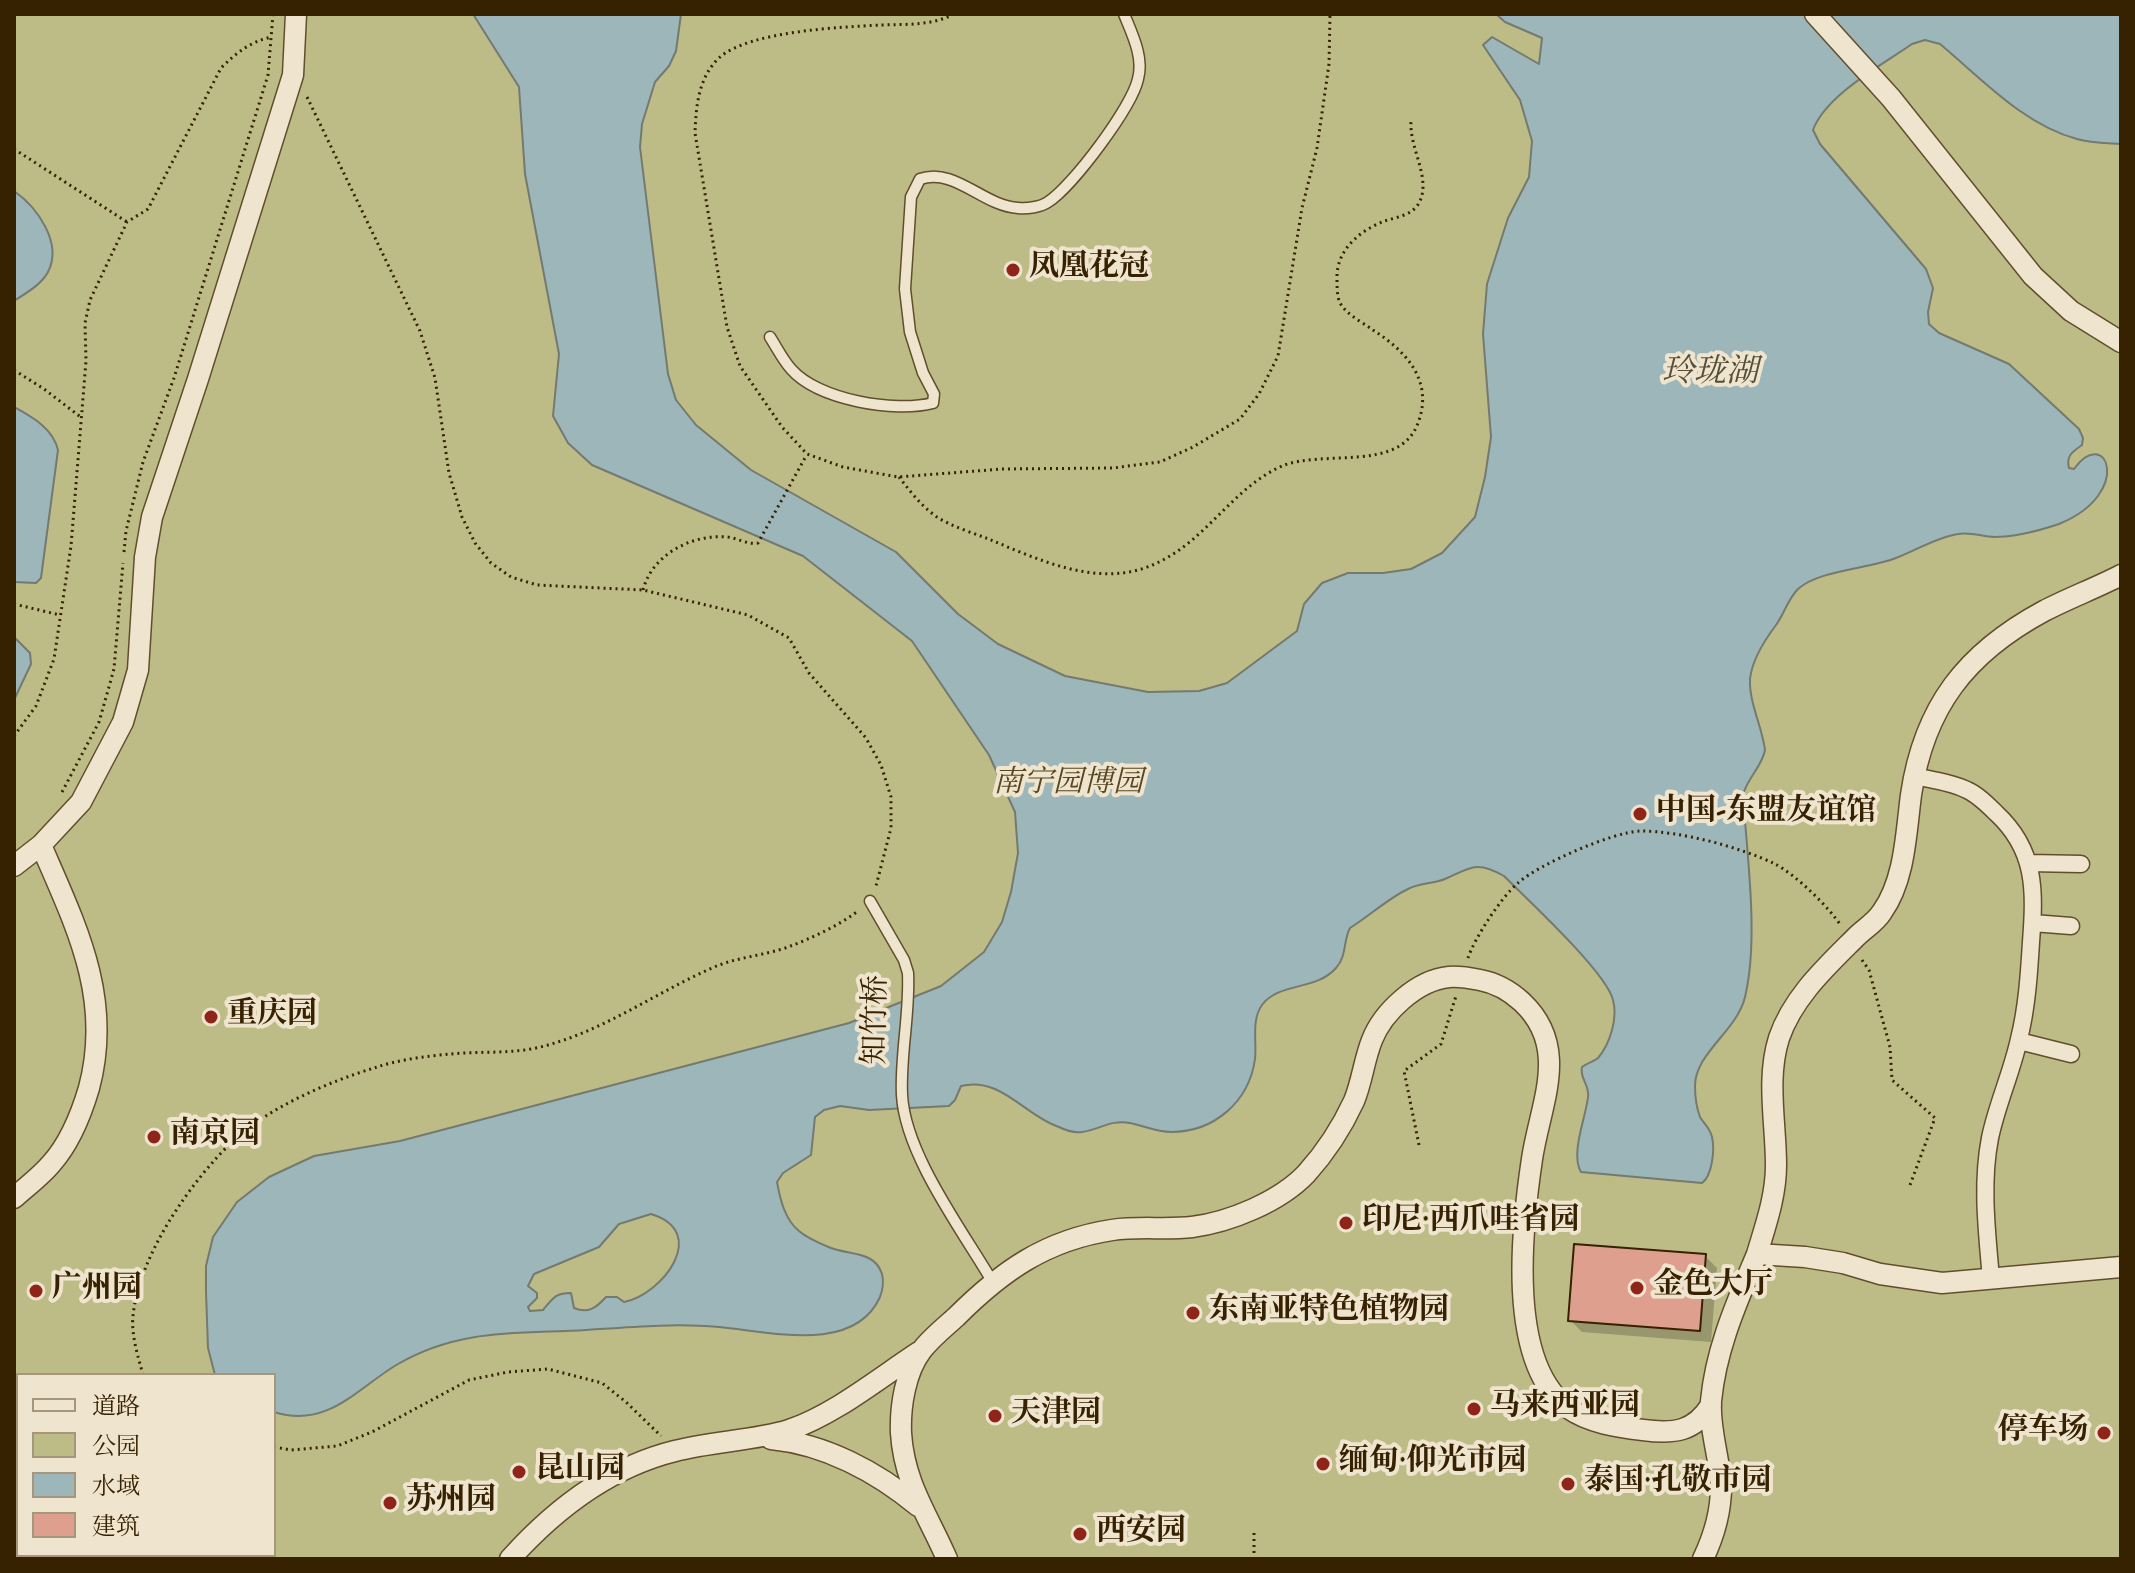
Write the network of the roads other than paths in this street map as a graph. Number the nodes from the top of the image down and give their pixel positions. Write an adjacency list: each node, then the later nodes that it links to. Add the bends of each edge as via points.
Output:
1 (1124, 14): 4 (lane, via 1140,60 1139,79 1127,107 1060,193 1044,205 1017,208 933,174 920,179 911,197 905,289 910,332 933,403 882,406 829,393 792,371)
2 (1815, 14): 5 (street, via 1943,156 2033,276 2071,311)
3 (296, 23): 8 (street, via 293,75 152,517 138,670 123,722 81,802)
4 (770, 337)
5 (2121, 342)
6 (2121, 575): 7 (street, via 2046,610 1975,657 1949,690 1927,733)
7 (1914, 776): 9 (street, via 1952,784 1982,800 2022,841); 18 (street, via 1901,861 1882,914 1816,977 1791,1011 1779,1039 1772,1110 1776,1166)
8 (41, 845): 11 (street); 17 (street, via 90,971 99,1029 87,1095 71,1135 51,1164)
9 (2029, 863): 10 (street); 13 (street)
10 (2081, 864)
11 (14, 866)
12 (870, 901): 21 (lane, 知竹桥, via 908,973 902,1094 913,1147)
13 (2033, 923): 14 (street); 15 (street)
14 (2071, 926)
15 (2019, 1041): 16 (street); 20 (street, via 1989,1141 1985,1178)
16 (2071, 1054)
17 (14, 1198)
18 (1757, 1254): 20 (street, via 1843,1263 1918,1281); 23 (street, via 1720,1346)
19 (2121, 1267): 20 (street)
20 (1991, 1279)
21 (992, 1281): 22 (street); 23 (street, via 1034,1254 1081,1237 1210,1223 1271,1198 1302,1178 1354,1101 1382,1021 1424,985 1462,977 1490,983 1517,998 1531,1011 1547,1043 1548,1083 1529,1181 1523,1271 1531,1352 1549,1391 1568,1409 1592,1420 1657,1432 1684,1430 1701,1421)
22 (921, 1350): 24 (street, via 856,1396 792,1429); 25 (street, via 903,1399 901,1432 907,1475)
23 (1711, 1405): 28 (street, via 1721,1487)
24 (755, 1438): 25 (street, via 796,1441 838,1457 900,1491); 26 (street, via 674,1451 623,1471 575,1497)
25 (924, 1511): 27 (street)
26 (510, 1559)
27 (947, 1559)
28 (1703, 1559)

